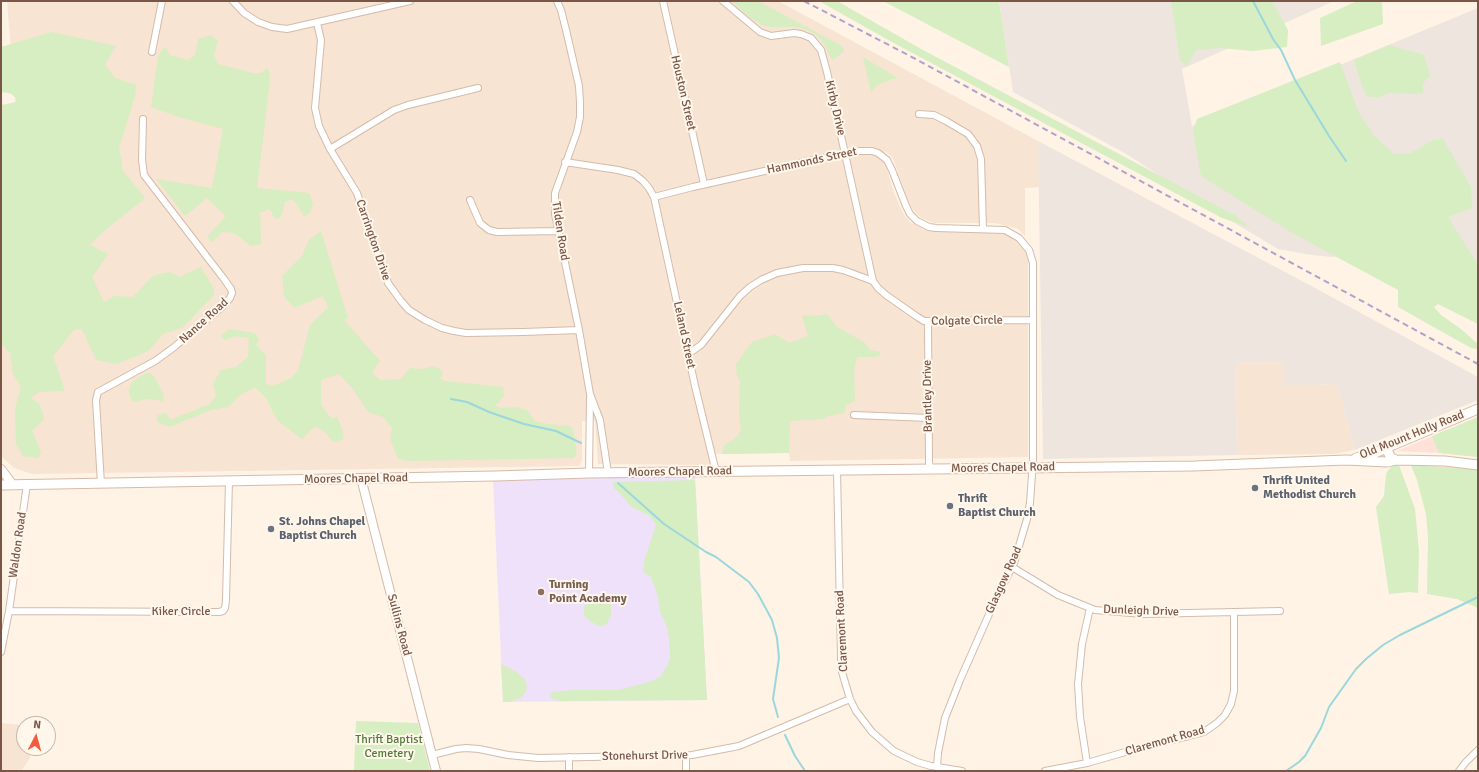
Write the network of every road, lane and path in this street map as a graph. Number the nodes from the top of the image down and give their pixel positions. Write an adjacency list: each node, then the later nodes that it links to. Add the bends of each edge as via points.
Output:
1 (162, 1): 8 (street)
2 (233, 1): 7 (street, via 244,13 267,26 287,29)
3 (410, 1): 7 (street)
4 (557, 1): 14 (street, Tilden Road, via 562,10 579,86 580,102 577,132)
5 (663, 1): 15 (street, Houston Street)
6 (723, 1): 13 (street, Kirby Drive, via 760,32 771,36 801,34 811,38 819,46)
7 (317, 23): 12 (street, Carrington Drive, via 321,48 316,108 319,126)
8 (152, 52)
9 (478, 88): 12 (street, via 394,110)
10 (919, 114): 18 (street, via 934,115 946,121 968,134 977,146 981,159)
11 (143, 119): 44 (street, Nance Road, via 144,175 232,293 222,306 174,348 98,392 96,400)
12 (330, 149): 24 (street, Carrington Drive, via 361,201 388,283 401,301 416,315 442,328 466,332)
13 (846, 154): 15 (street, Hammonds Street); 18 (street, Hammonds Street, via 865,151 884,156 910,214 921,224 936,228); 21 (street, Kirby Drive)
14 (565, 162): 16 (street, via 634,174 643,181); 19 (street, Tilden Road, via 554,198)
15 (704, 184): 16 (street, Hammonds Street)
16 (654, 197): 25 (street, Leland Street)
17 (470, 200): 19 (street, via 480,223 489,230)
18 (983, 229): 20 (street, Hammonds Street, via 1010,232)
19 (558, 231): 24 (street, Tilden Road)
20 (1025, 243): 22 (street, Glasgow Road, via 1033,263)
21 (873, 281): 23 (street, Colgate Circle, via 886,295 916,316); 25 (street, Colgate Circle, via 844,270 820,267 790,269 770,275 740,296 701,345)
22 (1033, 320): 23 (street, Colgate Circle); 34 (street, Glasgow Road)
23 (928, 321): 29 (street, Brantley Drive)
24 (579, 330): 26 (street, Tilden Road)
25 (688, 354): 38 (street, Leland Street)
26 (590, 394): 39 (street, Tilden Road); 40 (street, Tilden Road, via 600,420)
27 (1478, 409): 30 (main road, Old Mount Holly Road)
28 (854, 415): 29 (street)
29 (929, 418): 36 (street, Brantley Drive)
30 (1386, 448): 31 (main road, Old Mount Holly Road); 32 (main road, via 1391,458)
31 (1346, 460): 32 (main road); 34 (main road, Moores Chapel Road, via 1233,465)
32 (1396, 460): 33 (main road)
33 (1478, 465)
34 (1032, 468): 36 (main road, Moores Chapel Road); 47 (street, Glasgow Road, via 1027,519)
35 (1, 469): 46 (street)
36 (931, 469): 37 (main road, Moores Chapel Road)
37 (837, 470): 38 (main road, Moores Chapel Road); 53 (street, Claremont Road, via 841,658 842,672)
38 (716, 472): 40 (main road, Moores Chapel Road)
39 (589, 473): 40 (main road, Moores Chapel Road); 41 (main road, Moores Chapel Road)
40 (608, 473)
41 (361, 478): 42 (main road, Moores Chapel Road); 55 (street, Sullins Road)
42 (229, 481): 44 (main road, Moores Chapel Road); 49 (street, Kiker Circle, via 226,600 223,611)
43 (27, 484): 44 (main road, Moores Chapel Road); 46 (main road, Moores Chapel Road); 49 (street, Waldon Road)
44 (101, 484)
45 (1, 485): 46 (main road, Moores Chapel Road)
46 (13, 485)
47 (1012, 567): 48 (street, Dunleigh Drive, via 1058,595); 59 (street, Glasgow Road, via 951,702 941,735)
48 (1090, 608): 51 (street, Dunleigh Drive, via 1143,614); 58 (street, via 1082,644 1078,684)
49 (8, 611): 52 (street, Waldon Road)
50 (1280, 611): 51 (street, Dunleigh Drive)
51 (1234, 612): 58 (street, Claremont Road, via 1234,691 1231,704 1221,719 1204,732)
52 (1, 652)
53 (850, 699): 56 (street, Stonehurst Drive, via 738,746); 59 (street, Claremont Road, via 863,721 888,746 912,760)
54 (1478, 750): 65 (street)
55 (432, 755): 57 (street, Stonehurst Drive, via 466,748 524,757); 60 (street, Sullins Road)
56 (686, 756): 57 (street, Stonehurst Drive); 62 (street)
57 (568, 757): 61 (street)
58 (1087, 763): 64 (street, Claremont Road)
59 (937, 767): 63 (street, Claremont Road)
60 (436, 771)
61 (569, 771)
62 (686, 771)
63 (962, 771)
64 (1045, 771)
65 (1459, 771)

